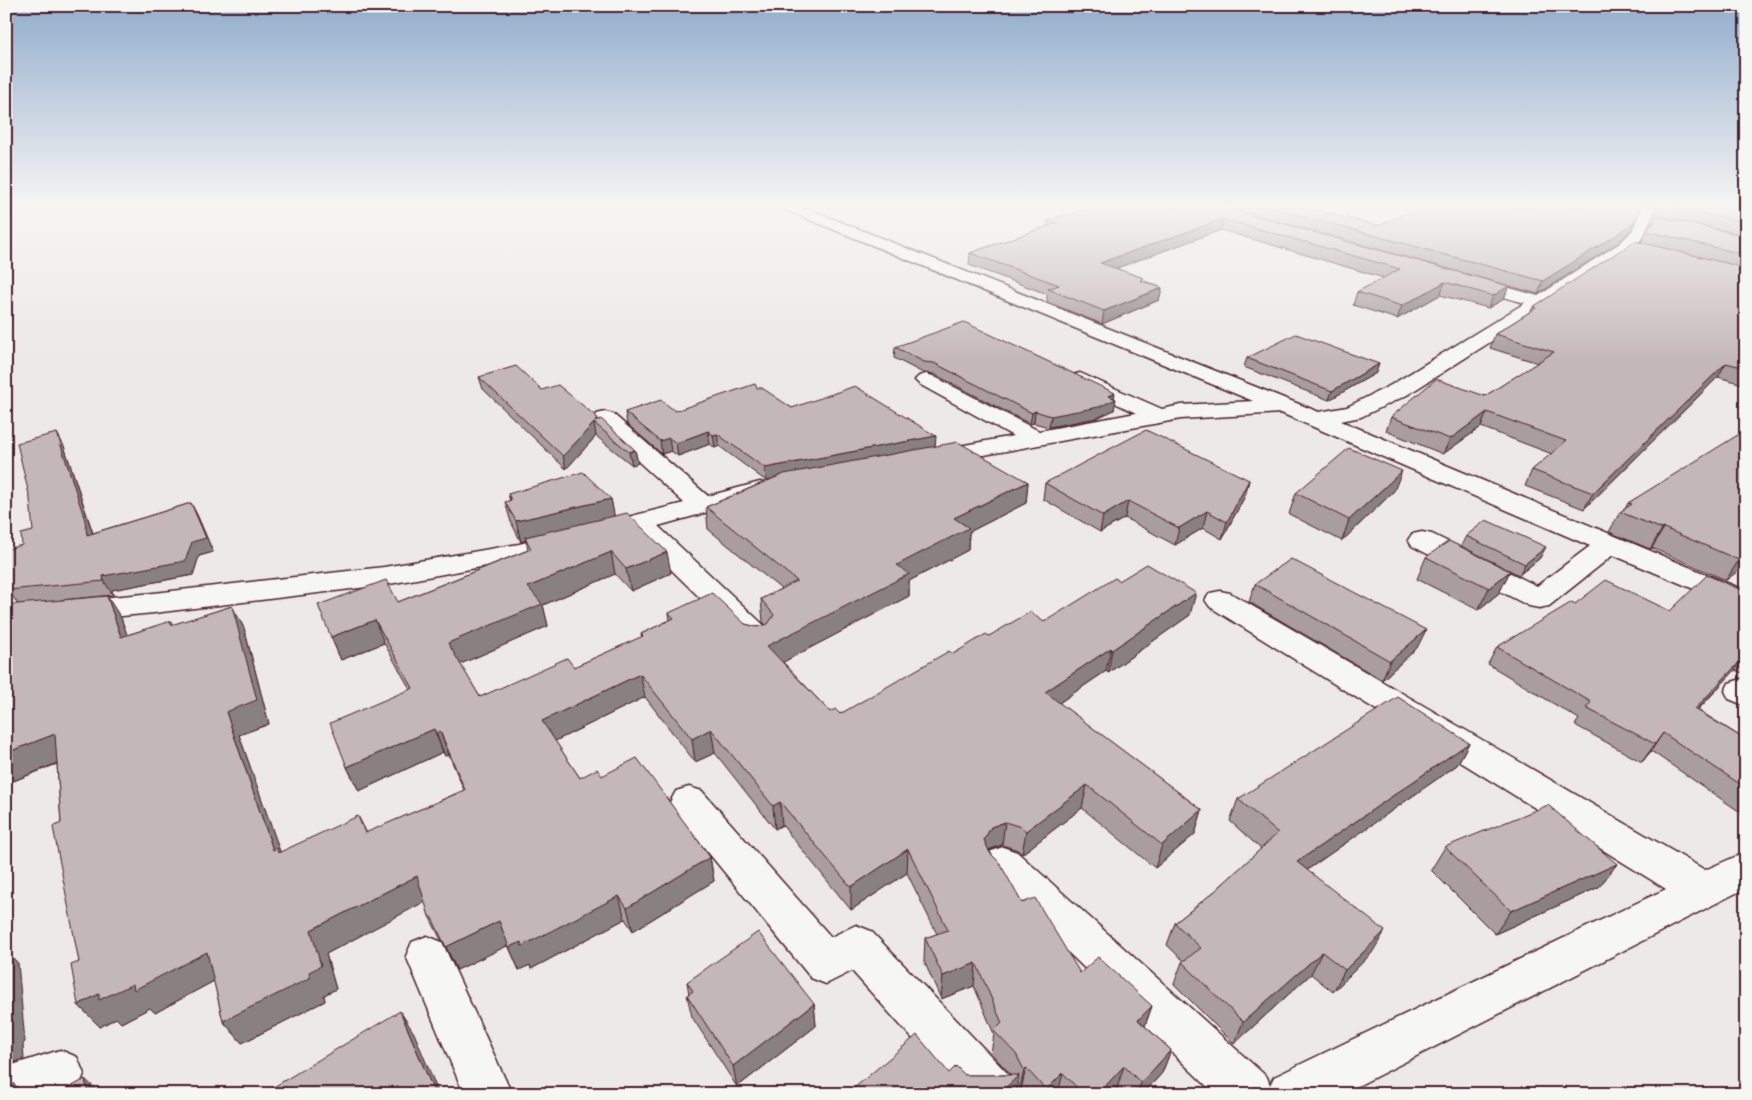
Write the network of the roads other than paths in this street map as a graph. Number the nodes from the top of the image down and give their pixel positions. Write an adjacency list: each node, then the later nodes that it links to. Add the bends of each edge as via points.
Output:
1 (917, 258): 7 (street)
2 (1607, 258): 4 (street)
3 (1456, 278): 4 (street)
4 (1541, 302): 10 (street, via 1399,390 1353,412)
5 (1065, 372): 8 (street)
6 (926, 380): 11 (street)
7 (1281, 406): 8 (street, via 1201,409); 10 (street)
8 (1160, 416): 11 (street)
9 (604, 420): 14 (street)
10 (1317, 420): 17 (street)
11 (1035, 438): 12 (street)
12 (910, 461)
13 (785, 485): 14 (street)
14 (702, 505): 15 (street)
15 (639, 523): 20 (street, via 519,552 384,576); 21 (street)
16 (1422, 540): 17 (street, via 1540,599)
17 (1610, 544): 19 (street)
18 (1220, 600): 25 (street)
19 (1746, 602)
20 (6, 617)
21 (759, 638)
22 (689, 802): 30 (street, via 826,964 856,945)
23 (1003, 864): 31 (street)
24 (1746, 869): 25 (street)
25 (1703, 890): 32 (street)
26 (427, 956): 29 (street)
27 (60, 1074): 28 (street)
28 (6, 1091)
29 (488, 1094)
30 (994, 1094)
31 (1250, 1094)
32 (1291, 1094)

